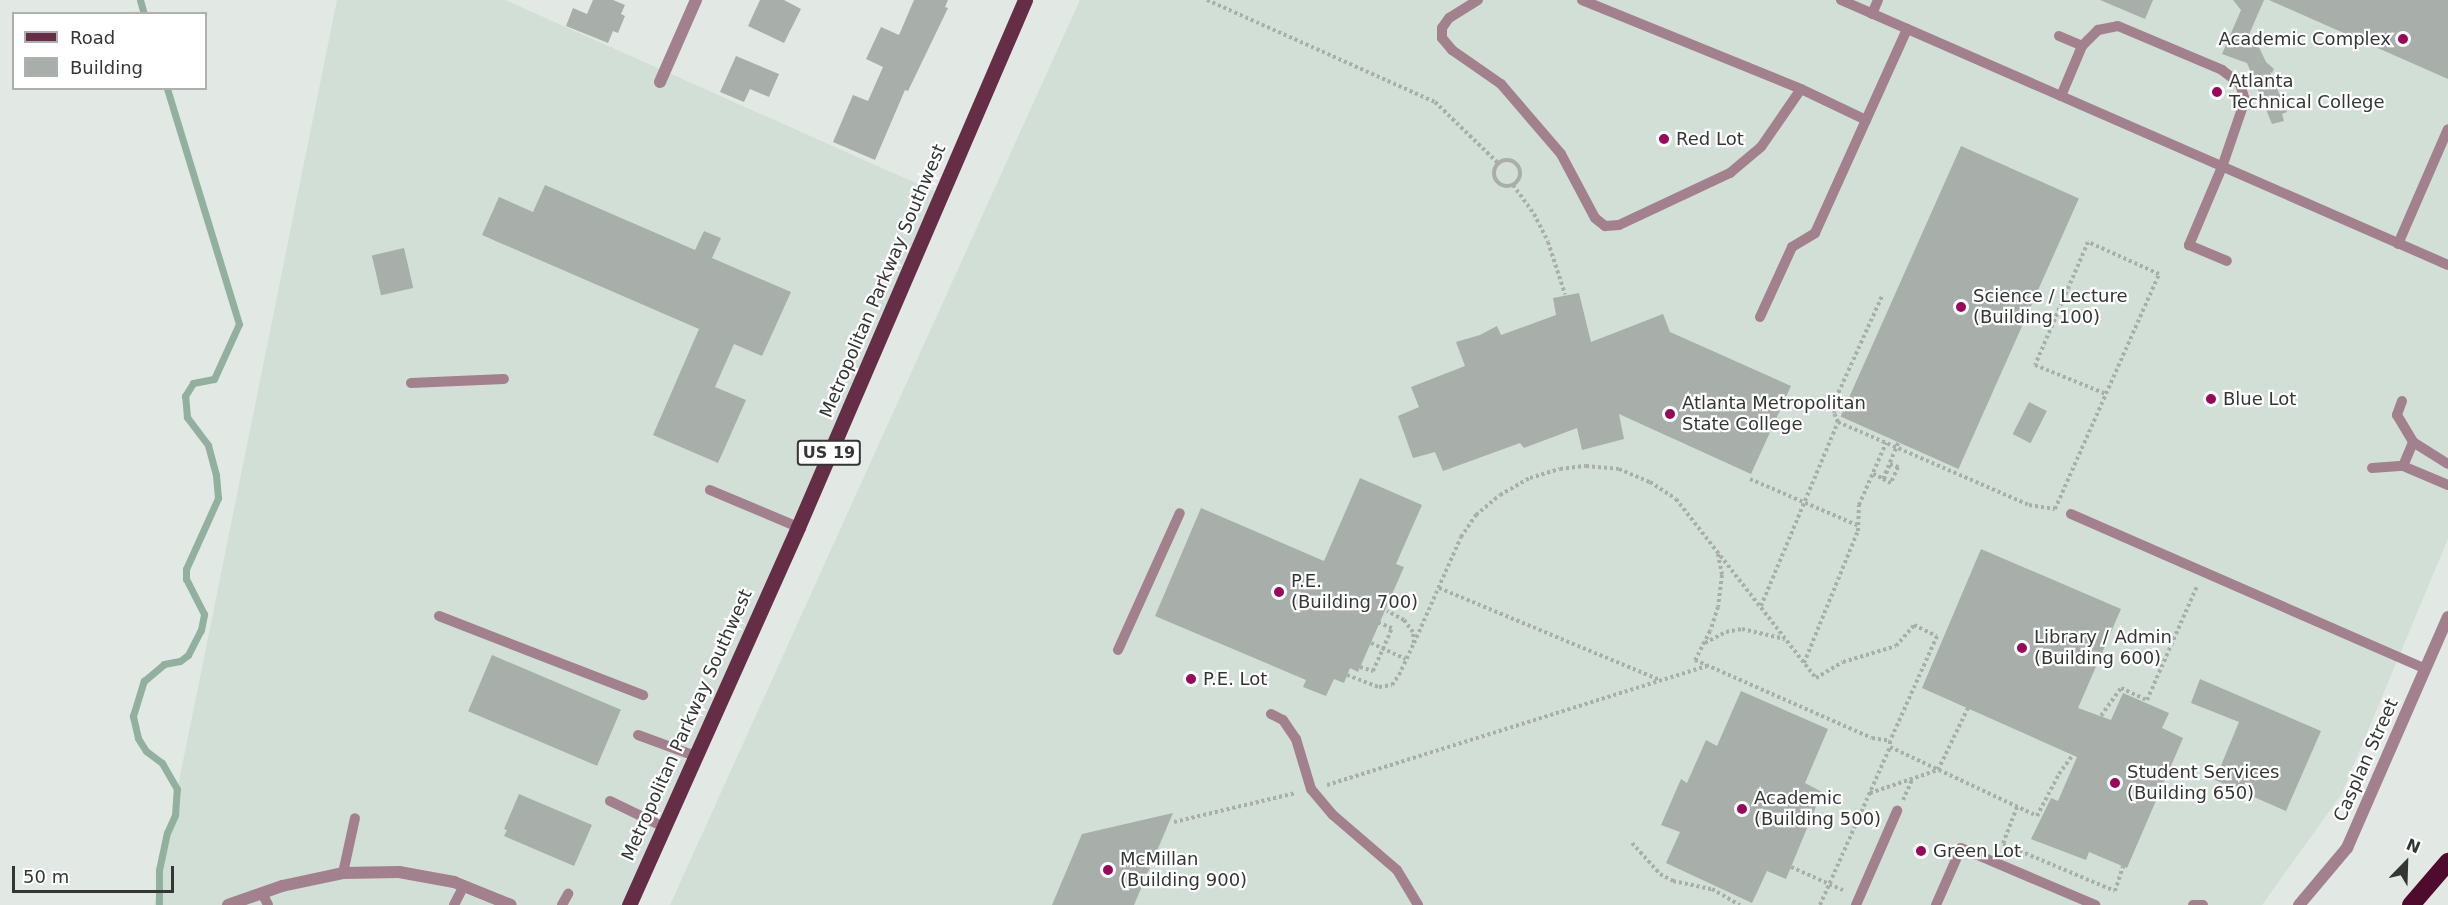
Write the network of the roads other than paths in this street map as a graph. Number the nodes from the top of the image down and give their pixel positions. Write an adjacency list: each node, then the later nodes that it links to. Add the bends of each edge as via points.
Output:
1 (696, 0): 11 (street)
2 (1026, 0): 32 (main road, Metropolitan Parkway Southwest / US 19)
3 (1478, 0): 12 (lane, via 1449,18 1442,28 1442,38 1452,50 1501,84 1561,154 1595,218 1605,226 1619,225 1730,173 1761,147)
4 (1582, 0): 12 (lane)
5 (1841, 0): 7 (lane)
6 (1878, 0): 7 (lane)
7 (1872, 14): 8 (lane)
8 (1907, 29): 13 (lane); 14 (lane)
9 (2059, 36): 10 (lane)
10 (2082, 46): 13 (lane); 16 (lane, via 2098,30 2118,26 2222,70 2240,84 2245,100)
11 (660, 82)
12 (1801, 89): 14 (lane)
13 (2061, 96): 16 (lane)
14 (1866, 120): 20 (lane, via 1815,233 1792,247)
15 (2448, 129): 17 (lane)
16 (2222, 167): 17 (lane); 18 (lane, via 2189,245)
17 (2398, 244): 19 (lane)
18 (2227, 261)
19 (2448, 265)
20 (1760, 317)
21 (504, 380): 22 (lane)
22 (411, 383)
23 (2402, 401): 24 (lane, via 2397,415)
24 (2413, 442): 25 (lane); 26 (lane)
25 (2448, 464)
26 (2403, 466): 27 (lane); 28 (lane)
27 (2372, 468)
28 (2448, 486)
29 (710, 490): 32 (lane)
30 (1180, 513): 35 (lane)
31 (2071, 514): 36 (lane)
32 (798, 527): 40 (main road, Metropolitan Parkway Southwest / US 19)
33 (439, 616): 37 (lane)
34 (2448, 617): 36 (street, Casplan Street)
35 (1118, 650)
36 (2425, 669): 62 (street, Casplan Street, via 2347,848)
37 (644, 695)
38 (1271, 714): 57 (lane, via 1282,720 1296,739 1311,789 1333,815 1396,870)
39 (638, 735): 40 (lane)
40 (695, 756): 44 (main road, Metropolitan Parkway Southwest / US 19)
41 (610, 801): 44 (lane)
42 (1897, 811): 50 (lane)
43 (355, 818): 46 (lane)
44 (662, 826): 56 (main road, Metropolitan Parkway Southwest / US 19)
45 (2448, 862): 63 (highway)
46 (343, 873): 47 (street, via 399,872); 48 (street)
47 (464, 885): 53 (lane); 54 (street)
48 (262, 893): 51 (street); 52 (lane)
49 (568, 894): 55 (lane)
50 (1857, 901)
51 (228, 905)
52 (268, 905)
53 (454, 905)
54 (511, 905)
55 (562, 905)
56 (629, 905)
57 (1419, 905)
58 (1936, 905): 59 (lane, via 1960,848)
59 (2095, 905)
60 (2193, 905): 61 (lane)
61 (2203, 905)
62 (2299, 905)
63 (2411, 905)

